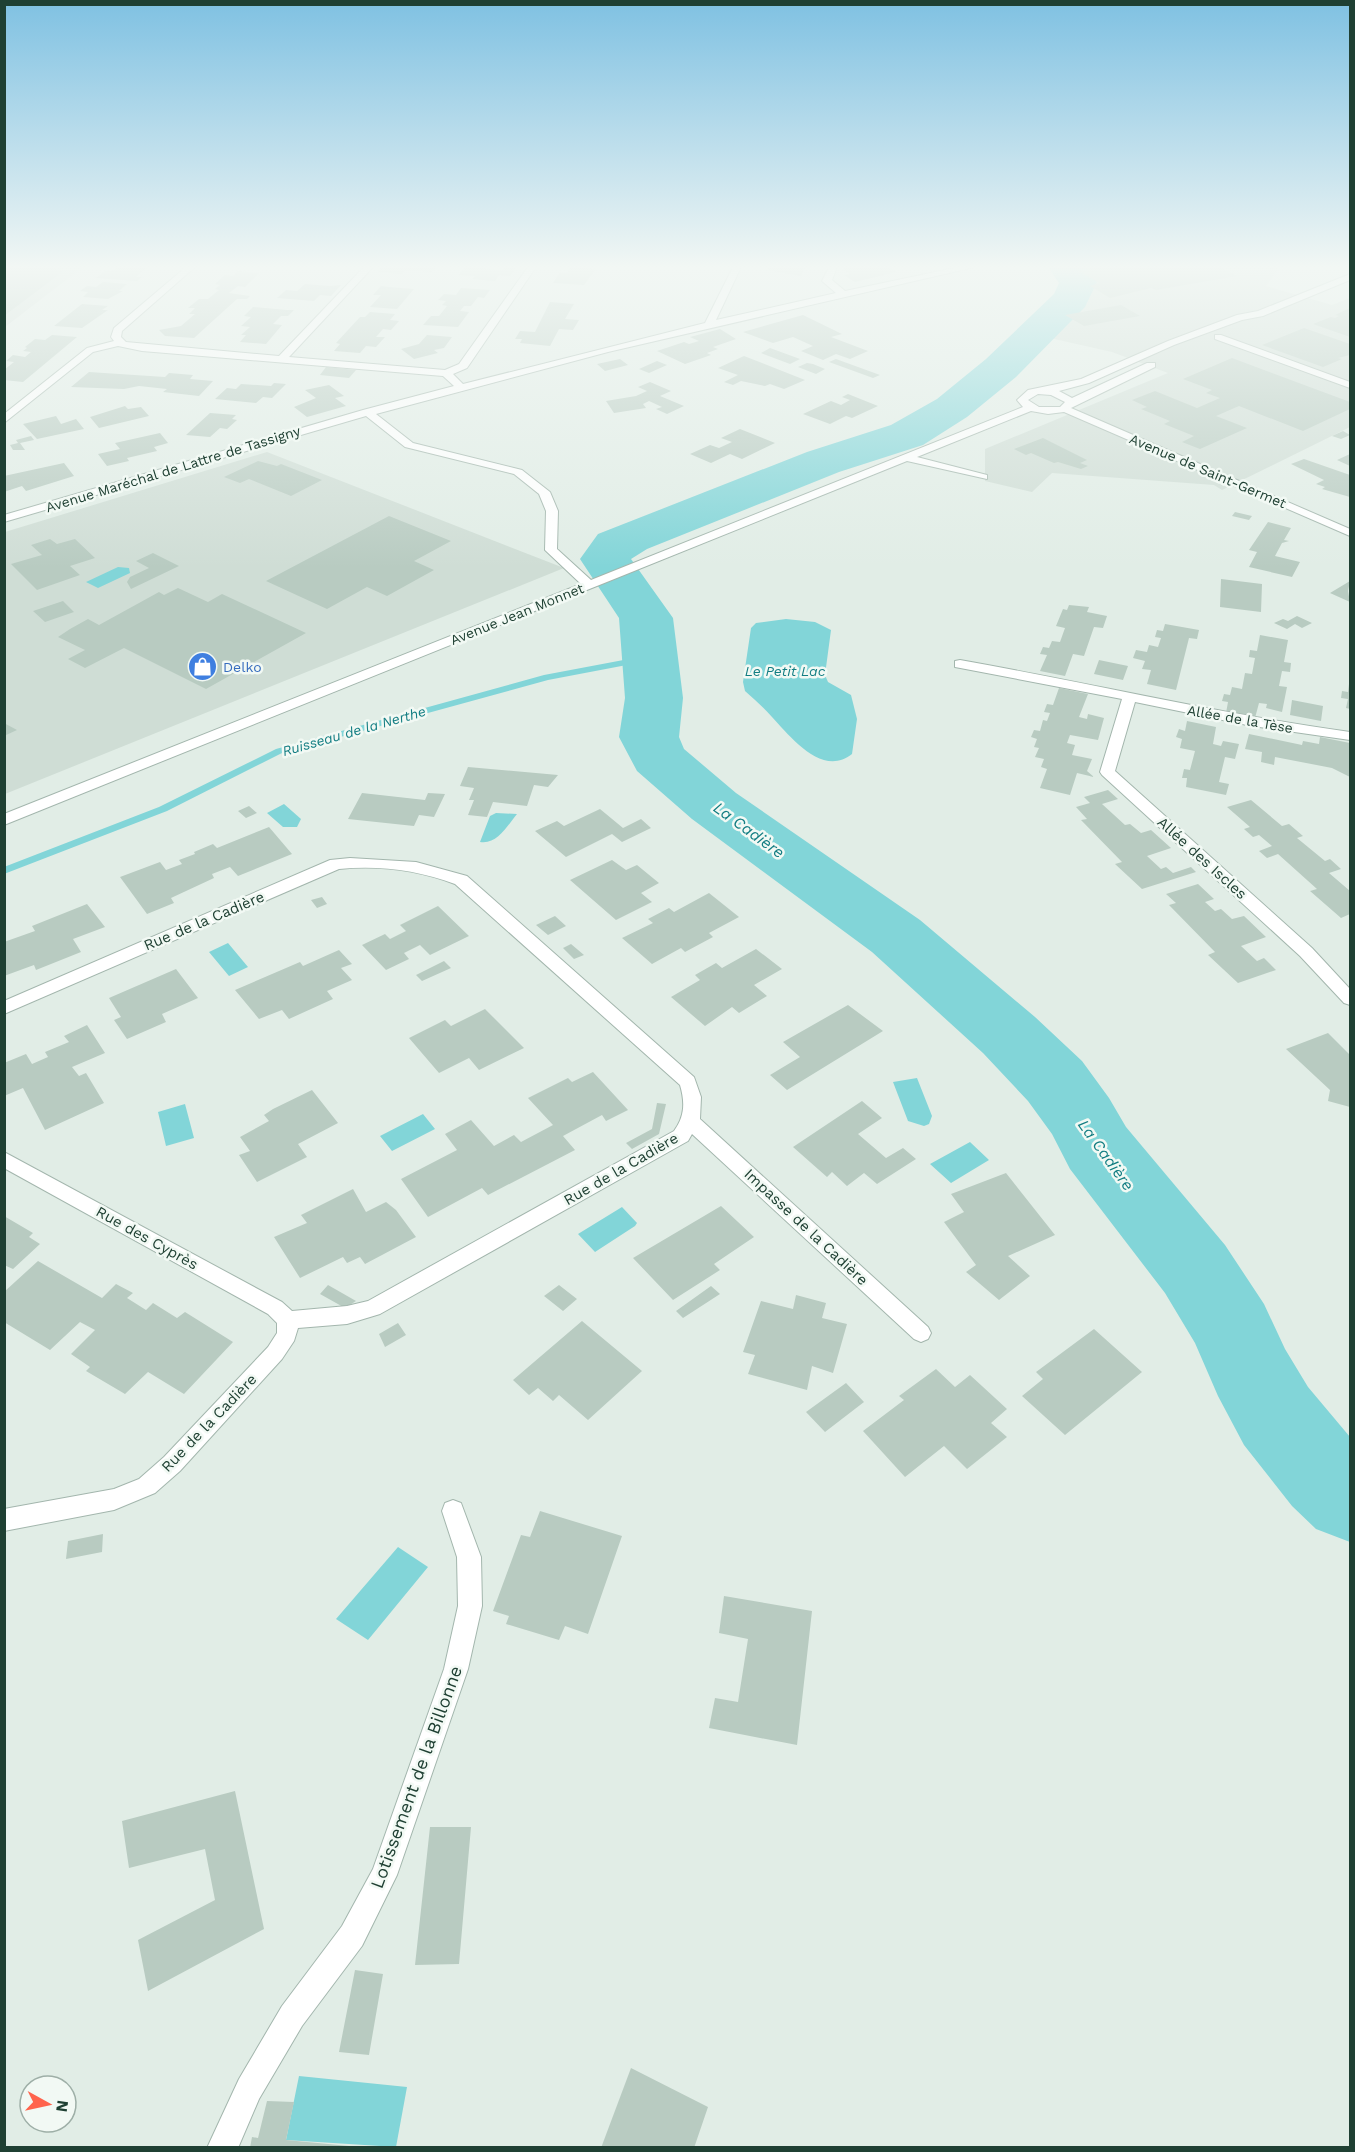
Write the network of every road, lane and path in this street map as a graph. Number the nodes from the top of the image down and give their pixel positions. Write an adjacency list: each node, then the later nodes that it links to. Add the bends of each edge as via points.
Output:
1 (69, 367): 15 (street)
2 (374, 367): 8 (street)
3 (461, 367): 8 (street)
4 (538, 367): 10 (street, Avenue Maréchal de Lattre de Tassigny)
5 (1117, 367): 11 (street)
6 (1148, 367): 12 (street)
7 (1303, 367): 9 (street)
8 (446, 374): 10 (street)
9 (1350, 385)
10 (461, 387): 14 (street, Avenue Maréchal de Lattre de Tassigny)
11 (1045, 391): 12 (street, Avenue de Saint-Germet, via 1062,395); 13 (street, via 1023,396)
12 (1068, 406): 13 (street, via 1048,412); 19 (street, Avenue de Saint-Germet)
13 (1030, 408): 16 (street, Avenue Jean Monnet)
14 (367, 412): 18 (street, Avenue Maréchal de Lattre de Tassigny); 20 (street, via 409,445 518,472 544,492 552,511 550,550)
15 (4, 420)
16 (906, 458): 17 (street); 20 (street, Avenue Jean Monnet)
17 (983, 477)
18 (4, 519)
19 (1350, 533)
20 (590, 585): 24 (street, Avenue Jean Monnet)
21 (960, 664): 22 (street, Allée de la Tèse)
22 (1129, 698): 23 (street, Allée de la Tèse, via 1278,727); 25 (street, Allée des Iscles, via 1107,772 1306,952)
23 (1350, 736)
24 (4, 820)
25 (1350, 999)
26 (4, 1008): 27 (street, Rue de la Cadière, via 336,864 355,861 445,873 471,888 688,1082 695,1100)
27 (691, 1122): 29 (street, Rue de la Cadière, via 681,1136 665,1146 373,1308 347,1315); 30 (street, Impasse de la Cadière)
28 (4, 1159): 29 (street, Rue des Cyprès, via 274,1308)
29 (288, 1320): 32 (street, Rue de la Cadière, via 287,1335 275,1353 147,1486 114,1499)
30 (921, 1333)
31 (453, 1511): 33 (street, Lotissement de la Billonne, via 469,1557 470,1606 456,1669 384,1875 352,1936 292,2016 249,2089)
32 (4, 1520)
33 (222, 2148)

